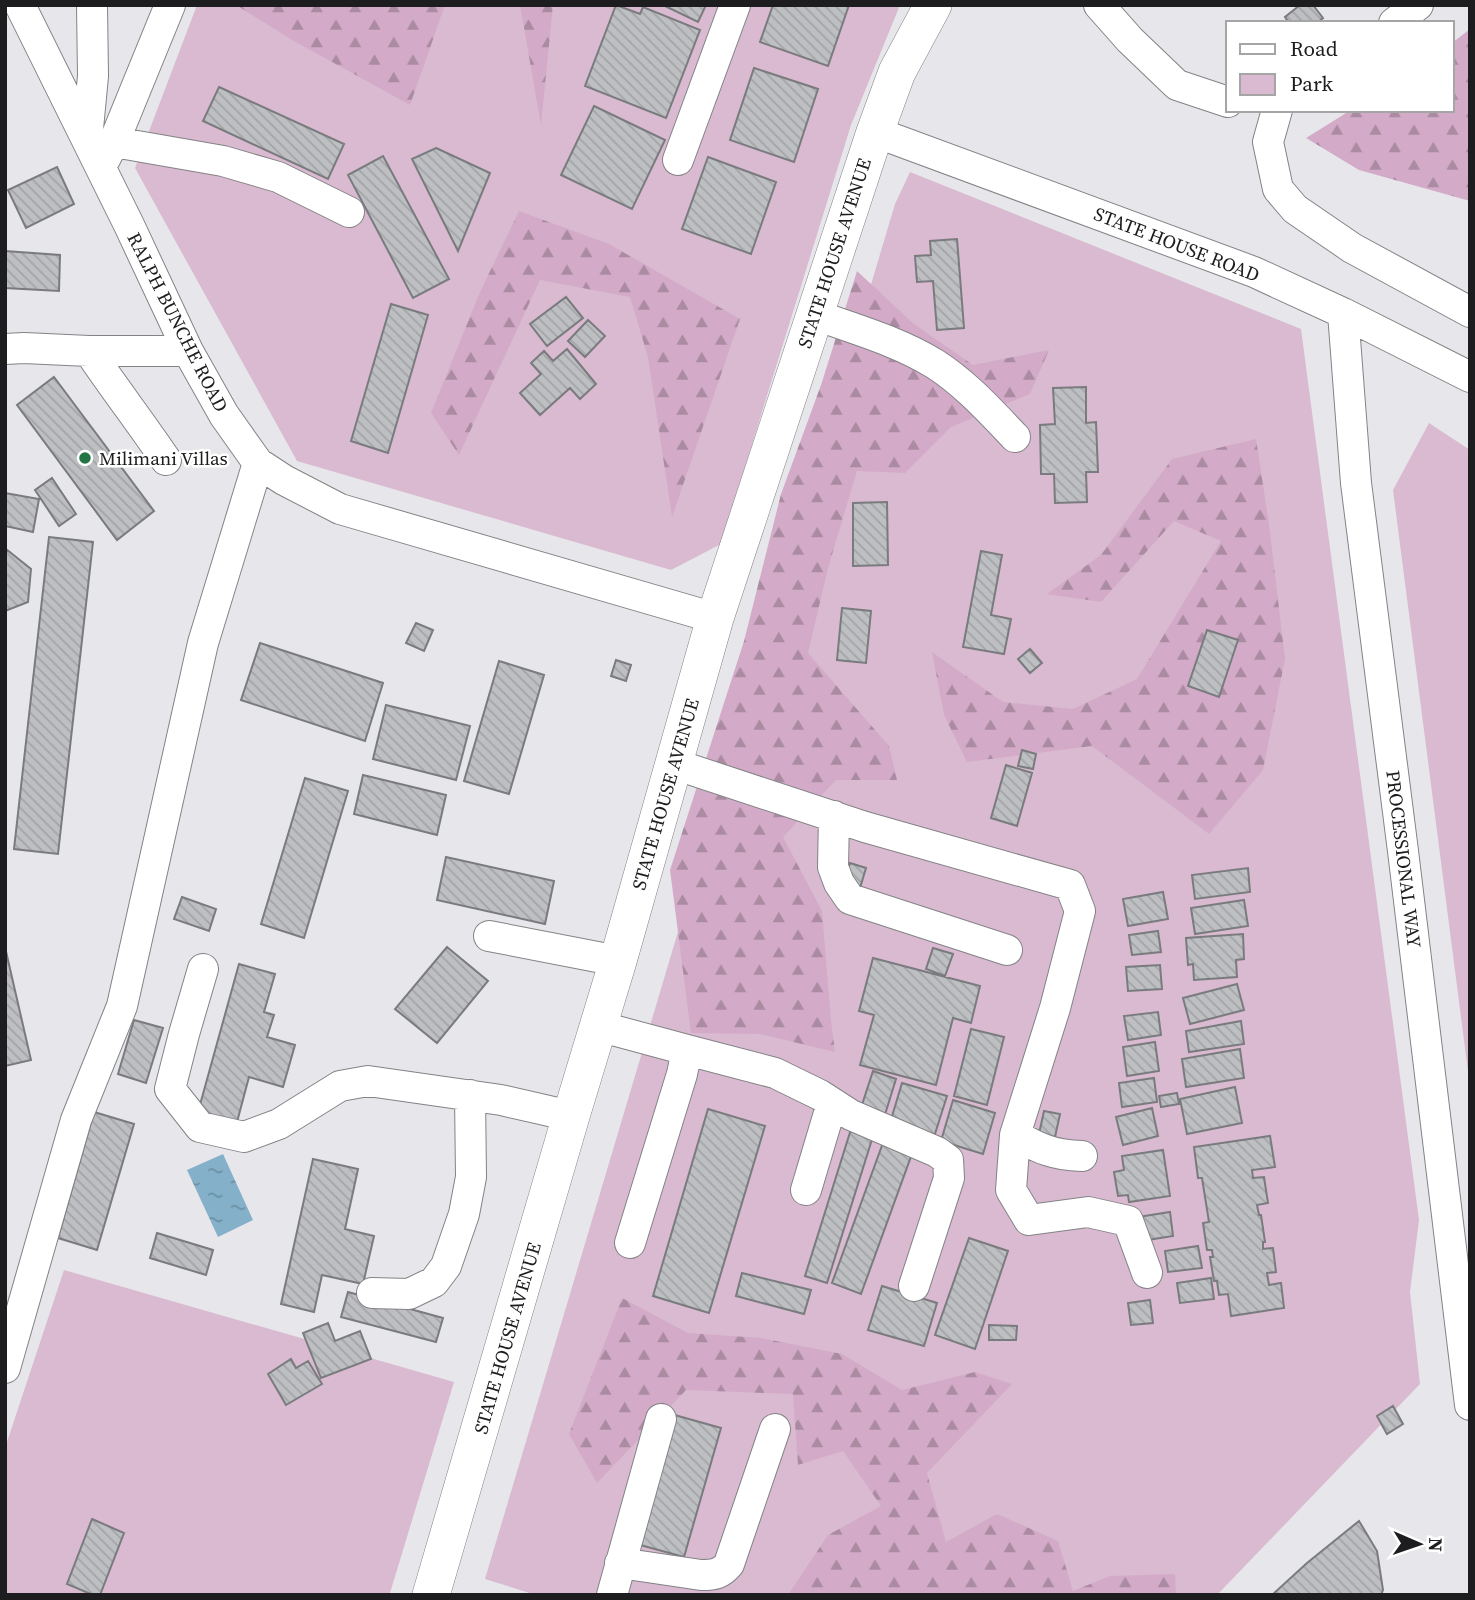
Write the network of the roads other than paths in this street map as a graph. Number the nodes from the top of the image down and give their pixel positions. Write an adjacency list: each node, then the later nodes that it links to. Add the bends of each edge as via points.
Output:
1 (20, 5): 12 (street, RALPH BUNCHE ROAD)
2 (92, 5): 12 (street)
3 (170, 5): 12 (street)
4 (735, 5): 13 (street)
5 (933, 5): 11 (main road, STATE HOUSE AVENUE, via 897,72)
6 (1098, 5): 9 (street, via 1177,85)
7 (1418, 5): 8 (street)
8 (1397, 21)
9 (1226, 101)
10 (1276, 112): 15 (street, via 1268,142 1278,189 1295,209 1353,248)
11 (874, 132): 16 (street, STATE HOUSE ROAD, via 1254,272); 17 (main road, STATE HOUSE AVENUE)
12 (101, 149): 14 (street, via 223,161 278,177); 20 (street, RALPH BUNCHE ROAD)
13 (678, 160)
14 (349, 212)
15 (1470, 312)
16 (1343, 313): 21 (street, STATE HOUSE ROAD); 45 (street, PROCESSIONAL WAY, via 1356,483)
17 (814, 314): 22 (street, via 933,363 974,394); 25 (main road, STATE HOUSE AVENUE)
18 (5, 349): 19 (street)
19 (89, 351): 20 (street); 23 (street)
20 (188, 351): 24 (street, RALPH BUNCHE ROAD)
21 (1470, 377)
22 (1015, 438)
23 (166, 460)
24 (258, 463): 25 (street, RALPH BUNCHE ROAD, via 340,509); 44 (street, via 203,643 122,1006 76,1120)
25 (715, 618): 26 (main road, STATE HOUSE AVENUE)
26 (674, 764): 27 (street); 30 (main road, STATE HOUSE AVENUE)
27 (834, 816): 29 (street, via 834,867 850,899); 37 (street, via 1070,885 1080,911)
28 (489, 936): 30 (street)
29 (1007, 950)
30 (618, 961): 32 (main road, STATE HOUSE AVENUE)
31 (203, 969): 34 (street, via 170,1089 200,1127 244,1137 279,1124 340,1086 368,1081)
32 (598, 1026): 33 (street); 36 (main road, STATE HOUSE AVENUE)
33 (687, 1050): 35 (street, via 775,1073); 40 (street)
34 (470, 1095): 36 (street); 43 (street, via 471,1177 446,1266 434,1282 409,1294)
35 (832, 1103): 39 (street); 42 (street, via 948,1160 949,1178)
36 (571, 1116): 49 (main road, STATE HOUSE AVENUE)
37 (1015, 1135): 38 (street, via 1042,1150); 41 (street, via 1012,1191 1029,1220 1088,1212 1128,1221)
38 (1082, 1156)
39 (806, 1190)
40 (629, 1243)
41 (1147, 1273)
42 (914, 1286)
43 (372, 1293)
44 (5, 1368)
45 (1470, 1405)
46 (661, 1419): 48 (street)
47 (775, 1429): 48 (street, via 729,1564 722,1572 701,1575)
48 (620, 1563): 50 (street)
49 (432, 1594)
50 (611, 1595)

